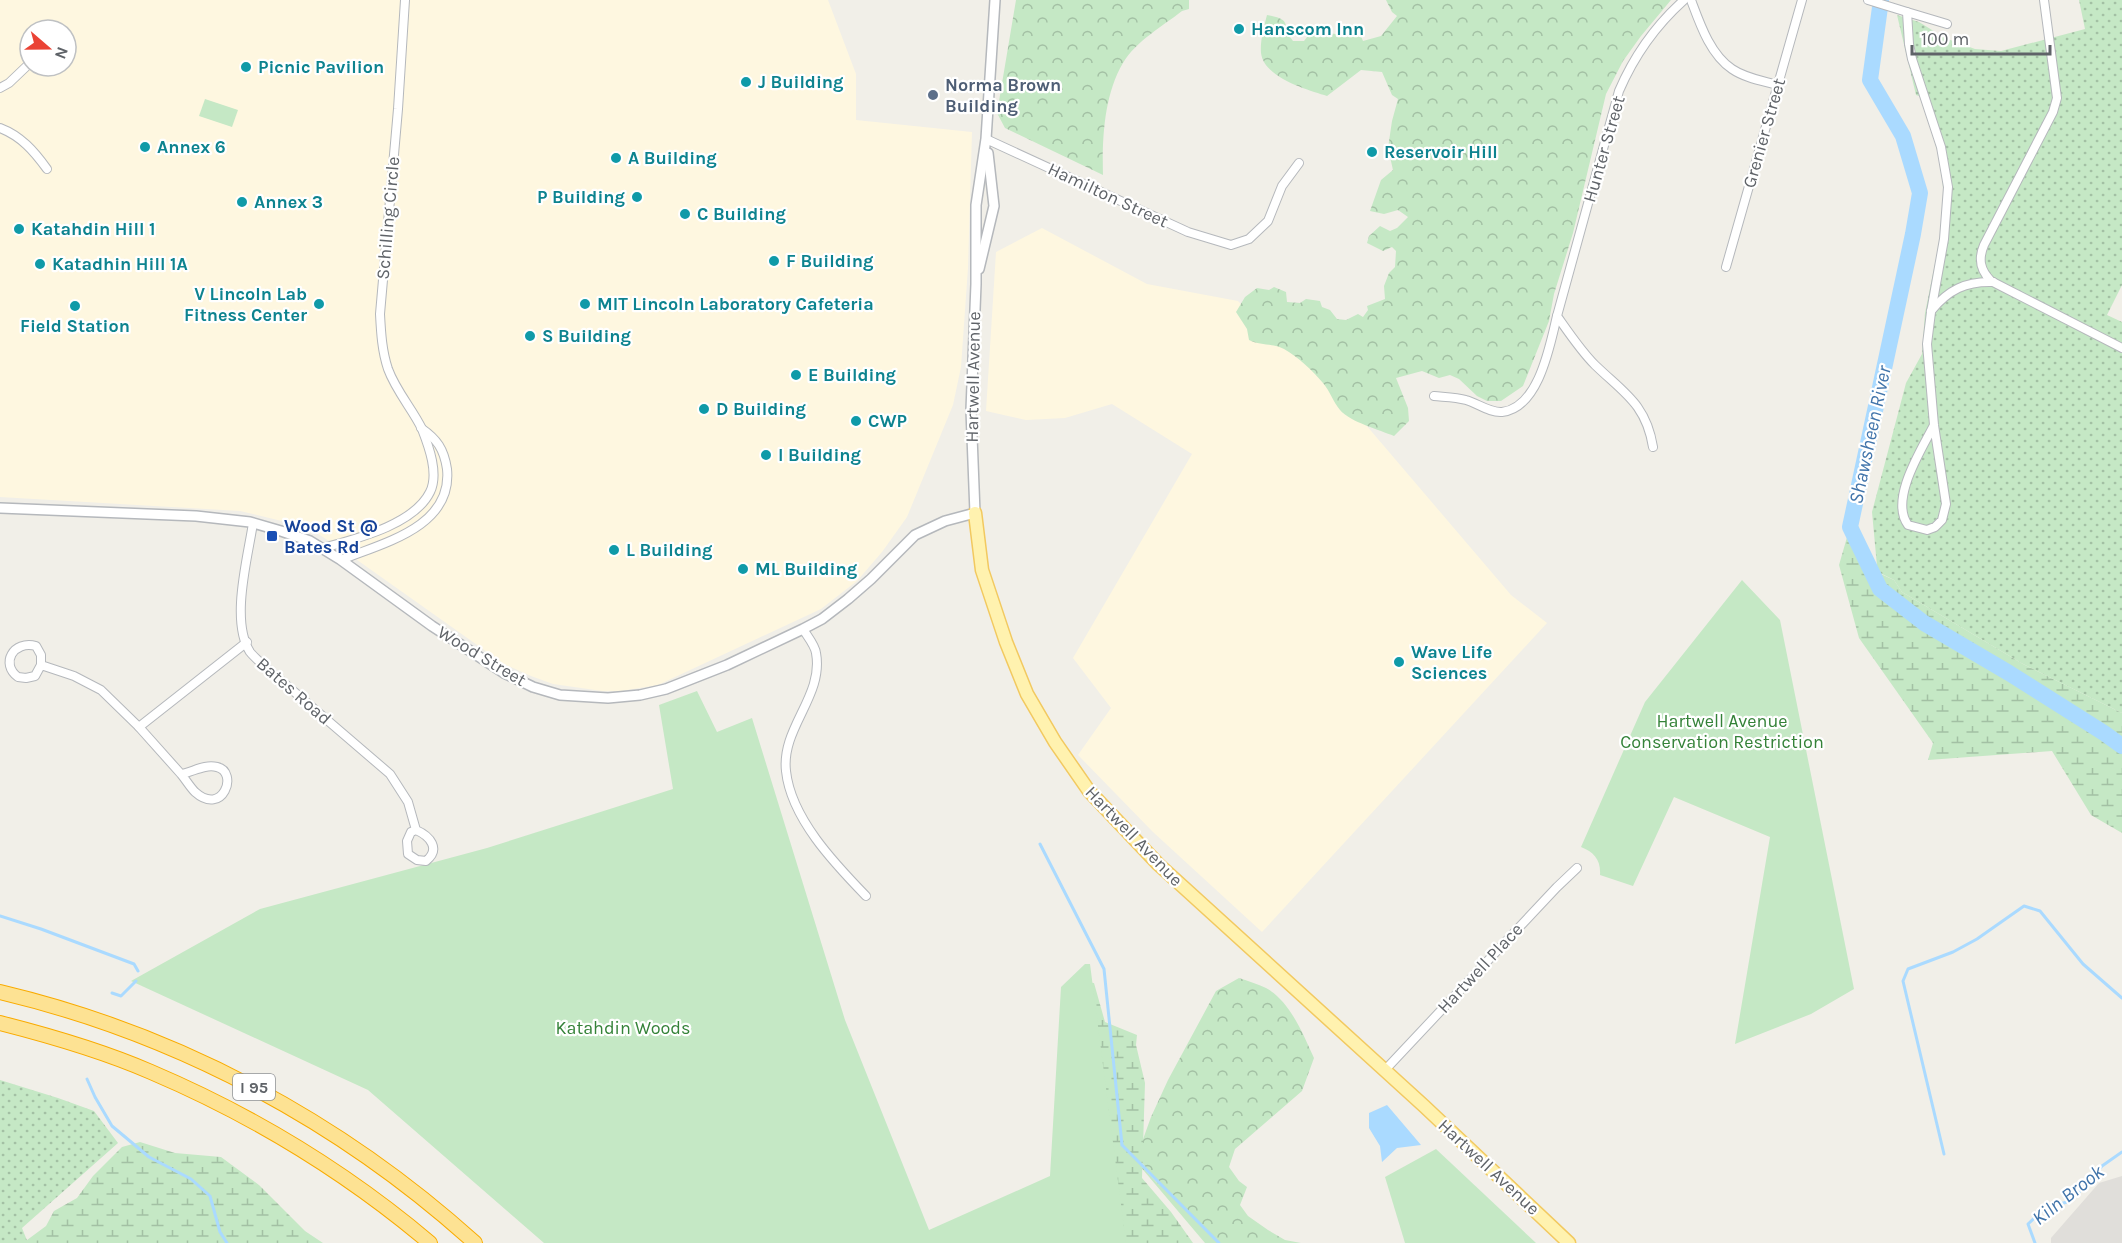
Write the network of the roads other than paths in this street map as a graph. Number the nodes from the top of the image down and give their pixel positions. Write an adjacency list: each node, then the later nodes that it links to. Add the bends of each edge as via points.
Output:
1 (405, 0): 25 (street, Schilling Circle, via 380,314 388,370)
2 (995, 0): 14 (street)
3 (1684, 0): 21 (street, Hunter Street, via 1642,46 1619,91)
4 (1691, 0): 11 (street, via 1705,36 1732,69)
5 (1802, 0): 11 (street, Grenier Street)
6 (1868, 0): 8 (street)
7 (2044, 0): 18 (street, via 2057,98 1981,253 1982,268)
8 (1908, 12): 9 (street); 20 (street, via 1912,59 1941,147 1948,187 1944,239)
9 (1947, 24)
10 (18, 74): 12 (street)
11 (1777, 85): 17 (street, Grenier Street)
12 (0, 88)
13 (0, 128): 16 (street, via 30,146)
14 (986, 139): 15 (street, Hamilton Street, via 1188,232 1231,245 1249,239 1268,221 1282,186); 19 (street, Hartwell Avenue, via 976,205); 19 (street, Hartwell Avenue, via 994,207)
15 (1299, 163)
16 (47, 169)
17 (1726, 267)
18 (1993, 282): 20 (street, via 1957,287); 22 (street)
19 (976, 284): 28 (street, Hartwell Avenue, via 971,410)
20 (1930, 312): 24 (street, via 1927,344)
21 (1557, 316): 23 (street, Hunter Street, via 1536,385 1518,406 1501,412 1465,400); 26 (street, via 1593,363 1630,396 1650,428)
22 (2122, 348)
23 (1434, 396)
24 (1935, 424): 24 (street, via 1910,475 1902,502 1908,525 1927,530 1942,520 1946,504)
25 (421, 428): 30 (street, Schilling Circle, via 433,474 431,490 422,504 390,525); 31 (street, Schilling Circle, via 440,443 446,459 444,493 438,507 406,534)
26 (1653, 447)
27 (0, 508): 29 (street, Wood Street, via 196,516)
28 (975, 513): 32 (street, Wood Street, via 915,535 856,592 822,620); 42 (main road, Hartwell Avenue, via 982,570 1023,684 1055,742 1089,791 1158,864)
29 (254, 523): 30 (street, Wood Street); 33 (street, Bates Road, via 241,620)
30 (322, 548): 31 (street, Wood Street)
31 (341, 560): 32 (street, Wood Street, via 479,658 533,687 560,695 608,698 666,689)
32 (803, 629): 39 (street, via 816,652 816,678 787,747 786,770 792,796 811,833)
33 (247, 642): 35 (street); 37 (street, Bates Road, via 263,665 390,774 408,802)
34 (41, 665): 34 (street, via 36,646 27,644 13,651 9,658 9,667 18,677 35,675); 35 (street, via 101,690)
35 (139, 727): 36 (street)
36 (181, 774): 36 (street, via 218,767 224,770 227,786 219,799 210,800 194,791)
37 (416, 830)
38 (1577, 868): 42 (street, Hartwell Place)
39 (866, 896)
40 (0, 992): 44 (highway, I 95, via 129,1030 249,1084 294,1108 379,1164)
41 (0, 1023): 43 (highway, I 95, via 151,1071 255,1122 338,1173)
42 (1385, 1070): 45 (main road, Hartwell Avenue)
43 (430, 1243)
44 (475, 1243)
45 (1569, 1243)

